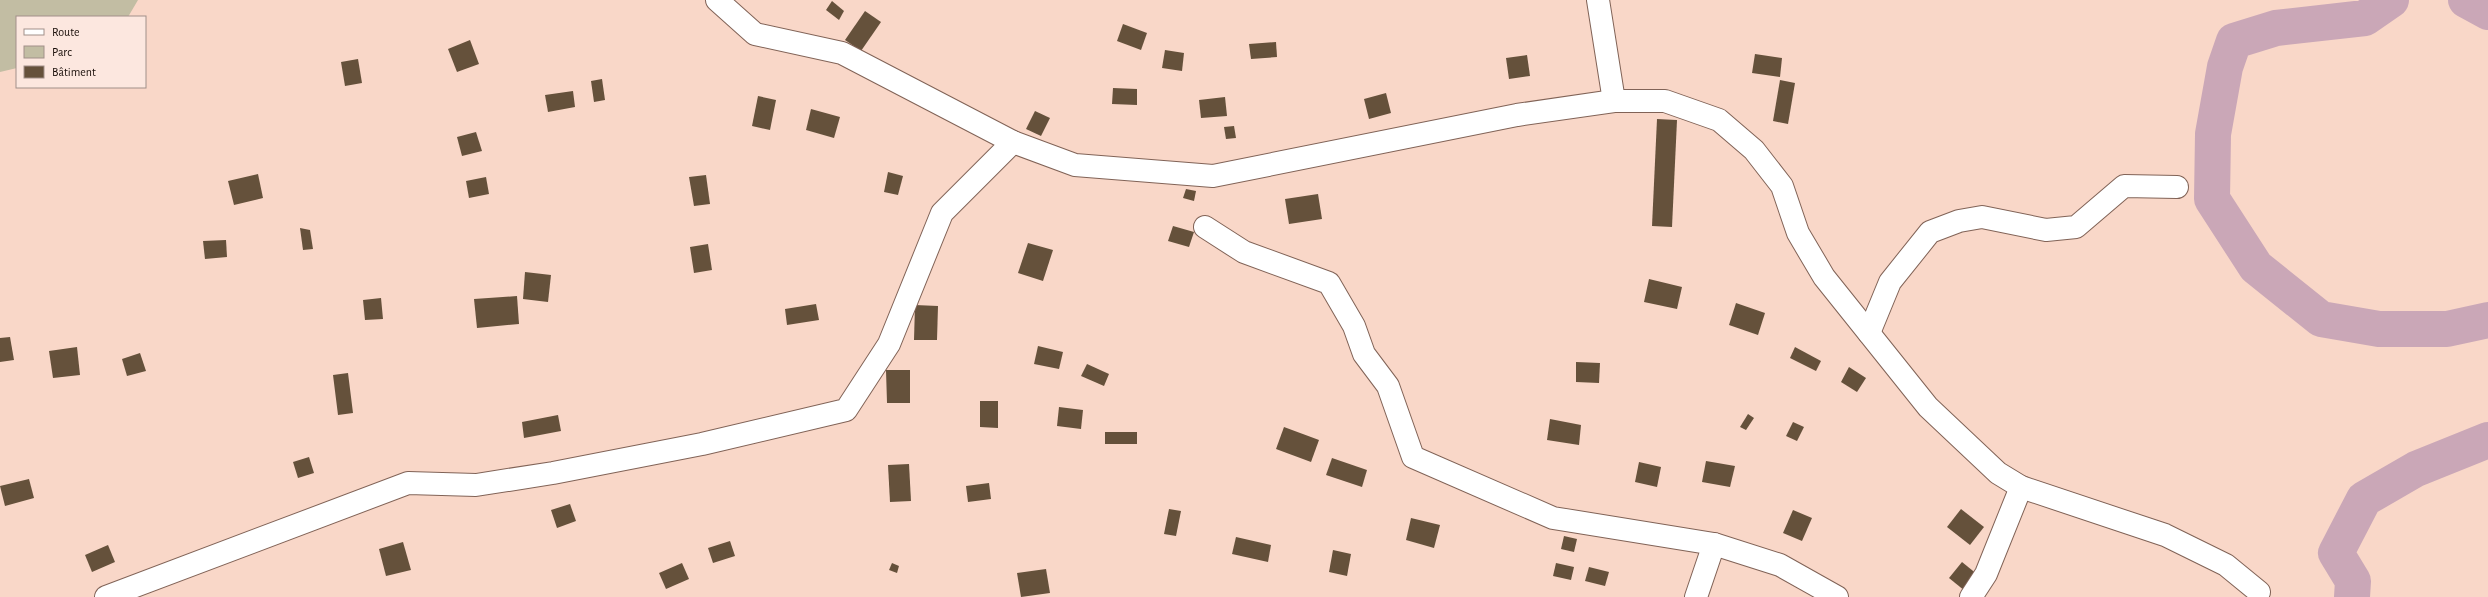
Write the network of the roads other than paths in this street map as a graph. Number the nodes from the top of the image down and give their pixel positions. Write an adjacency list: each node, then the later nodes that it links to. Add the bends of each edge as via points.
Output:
1 (717, 0): 4 (street, via 755,34 842,53)
2 (1598, 0): 3 (street)
3 (1614, 101): 4 (street, via 1517,115 1212,176 1075,165); 7 (street, via 1665,101 1719,120 1754,150 1782,186 1798,233 1824,277)
4 (1013, 142): 11 (street, via 942,213 889,344 846,410 702,444 553,473 476,485 408,483)
5 (2176, 187): 7 (street, via 2124,186 2076,227 2046,230 1982,217 1959,221 1930,232 1890,282)
6 (1205, 227): 9 (street, via 1244,252 1329,283 1354,326 1364,354 1388,386 1413,457 1553,518)
7 (1869, 333): 8 (street, via 1928,407 1998,472)
8 (2021, 487): 10 (street, via 2164,535 2226,565); 14 (street, via 1986,574)
9 (1714, 544): 12 (street); 13 (street, via 1780,565)
10 (2259, 592)
11 (106, 597)
12 (1696, 597)
13 (1837, 597)
14 (1971, 597)

